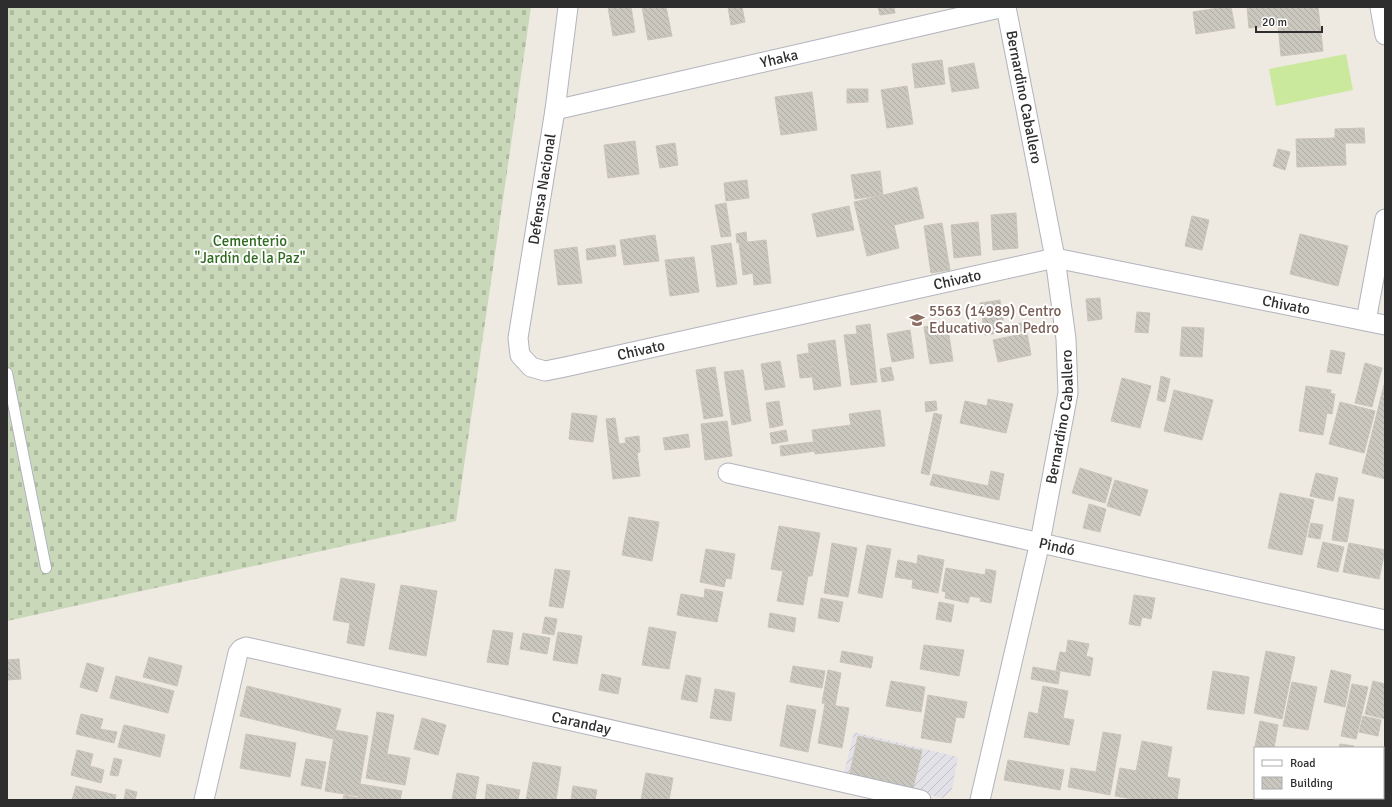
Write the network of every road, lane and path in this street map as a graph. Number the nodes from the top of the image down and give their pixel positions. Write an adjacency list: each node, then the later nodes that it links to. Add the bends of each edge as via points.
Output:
1 (568, 7): 5 (street, Defensa Nacional)
2 (1005, 7): 5 (street, Yhaka); 7 (street, Bernardino Caballero)
3 (1380, 7): 4 (street)
4 (1385, 35)
5 (555, 110): 10 (street, Defensa Nacional, via 518,338 520,355)
6 (1385, 219): 8 (street)
7 (1055, 258): 8 (street, Chivato); 10 (street, Chivato, via 565,367 545,371); 13 (street, Bernardino Caballero, via 1066,339 1068,394)
8 (1366, 321): 9 (street, Chivato)
9 (1385, 325)
10 (531, 367)
11 (7, 373): 14 (lane)
12 (728, 473): 13 (street, Pindó)
13 (1040, 542): 15 (street, Pindó); 18 (street, Bernardino Caballero)
14 (46, 568)
15 (1385, 620)
16 (204, 800): 17 (street, Caranday, via 238,652 246,648)
17 (921, 800)
18 (980, 800)

